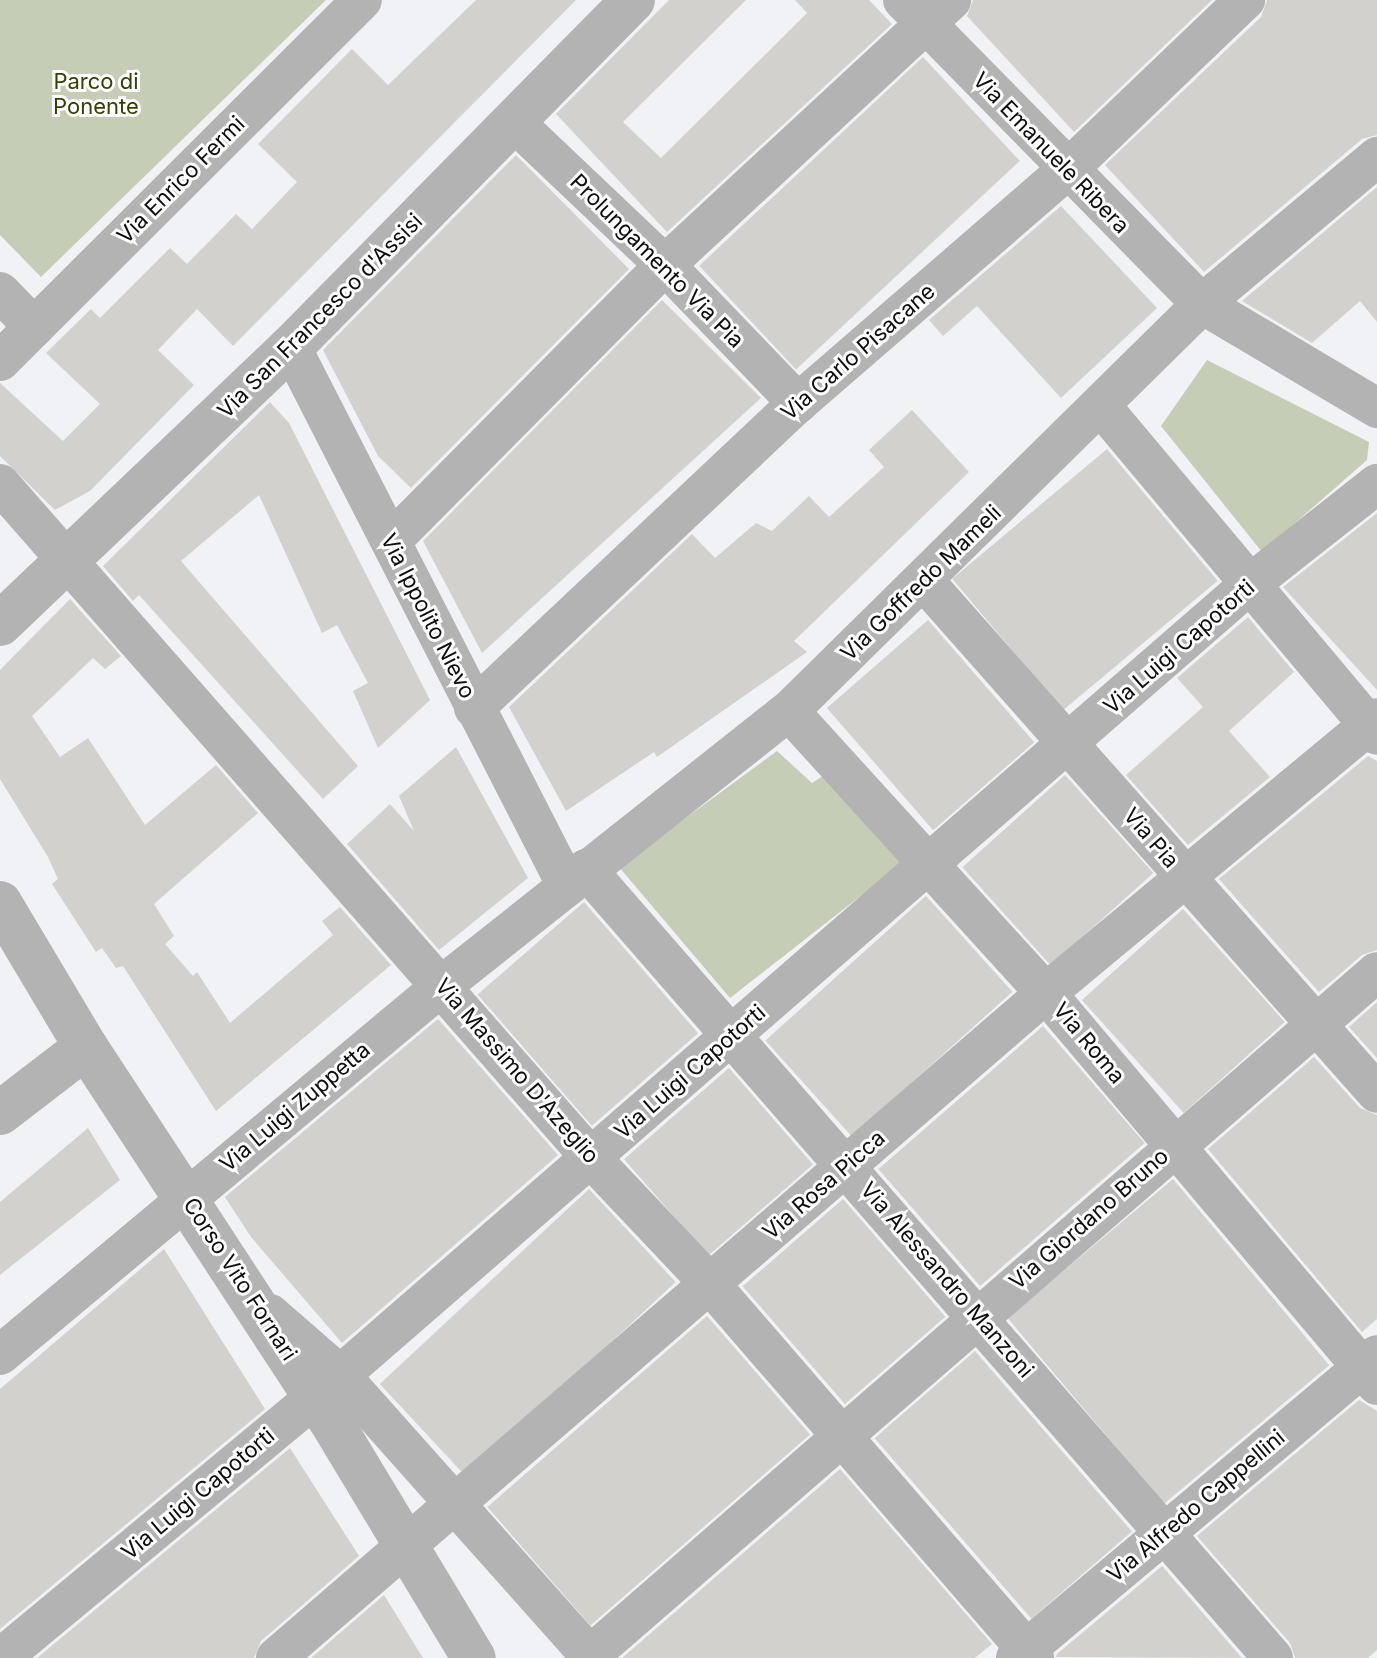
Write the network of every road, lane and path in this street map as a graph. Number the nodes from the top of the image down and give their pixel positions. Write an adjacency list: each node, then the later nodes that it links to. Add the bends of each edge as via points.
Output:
1 (362, 0): 11 (street, Via Enrico Fermi)
2 (633, 0): 5 (street, Via San Francesco d'Assisi)
3 (1245, 0): 7 (street, Via Carlo Pisacane)
4 (927, 8): 7 (street, Via Emanuele Ribera); 8 (street)
5 (513, 121): 8 (street, Prolungamento Via Pia); 12 (street, Via San Francesco d'Assisi)
6 (1377, 157): 10 (street, Via Goffredo Mameli)
7 (1066, 171): 10 (street, Via Emanuele Ribera); 14 (street, Via Carlo Pisacane)
8 (665, 265): 14 (street, Prolungamento Via Pia); 19 (street)
9 (0, 292): 11 (street)
10 (1202, 304): 15 (street, Via Goffredo Mameli); 16 (street, Via Emanuele Ribera)
11 (34, 327): 13 (street, Via Enrico Fermi)
12 (291, 347): 19 (street, Via Ippolito Nievo); 20 (street, Via San Francesco d'Assisi)
13 (0, 361)
14 (798, 403): 24 (street, Via Carlo Pisacane)
15 (1101, 406): 21 (street, Via Goffredo Mameli); 22 (street)
16 (1377, 408)
17 (0, 484): 20 (street, Via Massimo D'Azeglio)
18 (1377, 484): 22 (street, Via Luigi Capotorti)
19 (391, 541): 24 (street, Via Ippolito Nievo)
20 (71, 560): 23 (street, Via San Francesco d'Assisi); 33 (street, Via Massimo D'Azeglio)
21 (925, 582): 25 (street, Via Goffredo Mameli); 27 (street, Via Pia)
22 (1250, 584): 26 (street); 27 (street, Via Luigi Capotorti)
23 (0, 624)
24 (474, 708): 29 (street, Via Ippolito Nievo)
25 (789, 711): 28 (street, Via Roma); 29 (street, Via Goffredo Mameli)
26 (1374, 726): 30 (street, Via Rosa Picca)
27 (1069, 745): 28 (street, Via Luigi Capotorti); 30 (street, Via Pia)
28 (930, 862): 34 (street, Via Roma); 36 (street, Via Luigi Capotorti)
29 (576, 878): 33 (street, Via Goffredo Mameli); 36 (street, Via Alessandro Manzoni)
30 (1187, 879): 34 (street, Via Rosa Picca); 35 (street, Via Pia)
31 (0, 903): 37 (street, Corso Vito Fornari)
32 (1377, 972): 35 (street, Via Giordano Bruno)
33 (444, 984): 41 (street, Via Massimo D'Azeglio); 43 (street, Via Luigi Zuppetta)
34 (1046, 993): 40 (street, Via Roma); 42 (street, Via Rosa Picca)
35 (1318, 1025): 38 (street, Via Pia); 40 (street, Via Giordano Bruno)
36 (729, 1039): 41 (street, Via Luigi Capotorti); 42 (street, Via Alessandro Manzoni)
37 (86, 1047): 39 (street); 43 (street, Corso Vito Fornari)
38 (1377, 1093)
39 (0, 1113)
40 (1174, 1144): 45 (street, Via Giordano Bruno); 47 (street, Via Roma)
41 (591, 1158): 44 (street, Via Massimo D'Azeglio); 48 (street, Via Luigi Capotorti)
42 (848, 1165): 44 (street, Via Rosa Picca); 45 (street, Via Alessandro Manzoni)
43 (187, 1197): 46 (street, Via Luigi Zuppetta); 48 (street, Corso Vito Fornari, via 252,1299)
44 (710, 1284): 49 (street, Via Massimo D'Azeglio); 50 (street, Via Rosa Picca)
45 (979, 1316): 49 (street, Via Giordano Bruno); 51 (street, Via Alessandro Manzoni)
46 (0, 1355)
47 (1372, 1369): 51 (street, Via Alfredo Cappellini)
48 (327, 1386): 50 (street); 52 (street, Corso Vito Fornari); 55 (street, Via Luigi Capotorti)
49 (839, 1438): 53 (street, Via Massimo D'Azeglio); 54 (street, Via Giordano Bruno)
50 (455, 1504): 52 (street, Via Rosa Picca); 54 (street)
51 (1162, 1536): 53 (street, Via Alfredo Cappellini); 58 (street, Via Alessandro Manzoni)
52 (404, 1548): 56 (street, Via Rosa Picca); 57 (street, Corso Vito Fornari)
53 (1025, 1655)
54 (590, 1657)
55 (1, 1658)
56 (276, 1658)
57 (474, 1658)
58 (1273, 1658)

